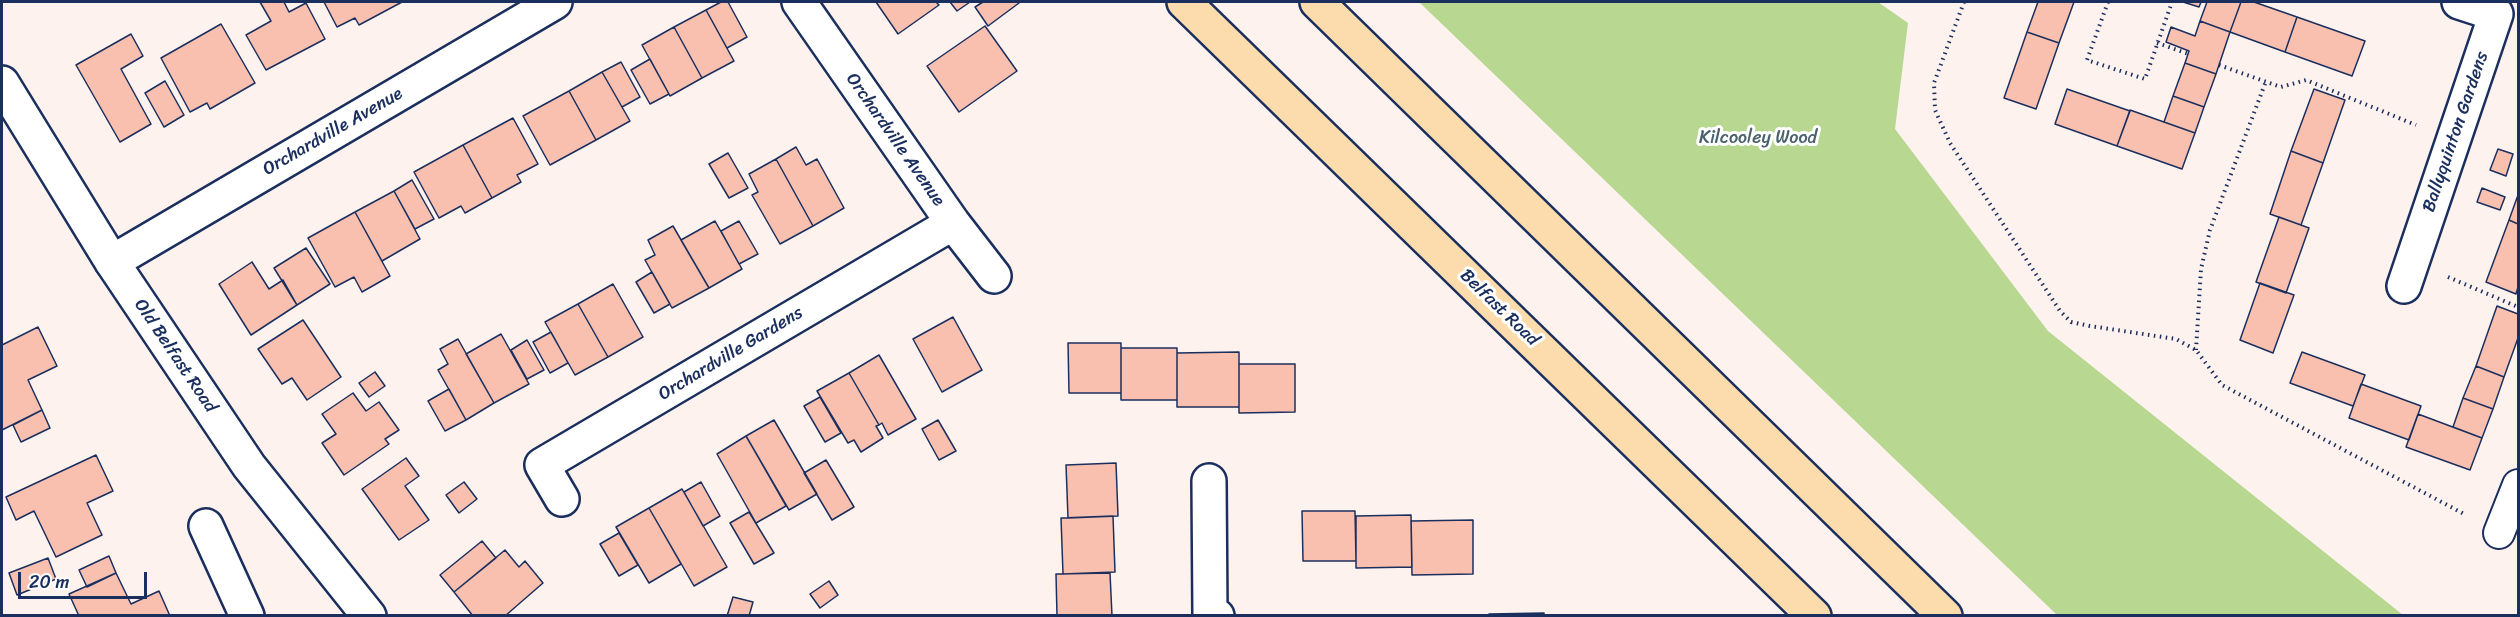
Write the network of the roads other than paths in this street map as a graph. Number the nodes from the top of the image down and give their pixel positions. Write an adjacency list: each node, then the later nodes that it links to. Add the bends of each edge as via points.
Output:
1 (555, 2): 8 (street, Orchardville Avenue)
2 (799, 2): 7 (street, Orchardville Avenue)
3 (1184, 2): 19 (highway, Belfast Road)
4 (1317, 2): 20 (highway)
5 (2459, 2): 9 (street, Ballyquinton Gardens, via 2496,15)
6 (2, 82): 8 (street, Old Belfast Road)
7 (952, 223): 10 (street, Orchardville Avenue); 13 (street, Orchardville Gardens, via 542,465)
8 (112, 262): 17 (street, Old Belfast Road, via 249,466)
9 (2408, 274)
10 (994, 276)
11 (1209, 481): 18 (street, via 1210,615)
12 (2518, 485): 15 (street)
13 (562, 499)
14 (206, 526): 16 (street)
15 (2499, 533)
16 (247, 615)
17 (369, 615)
18 (1217, 615)
19 (1814, 615)
20 (1945, 615)

